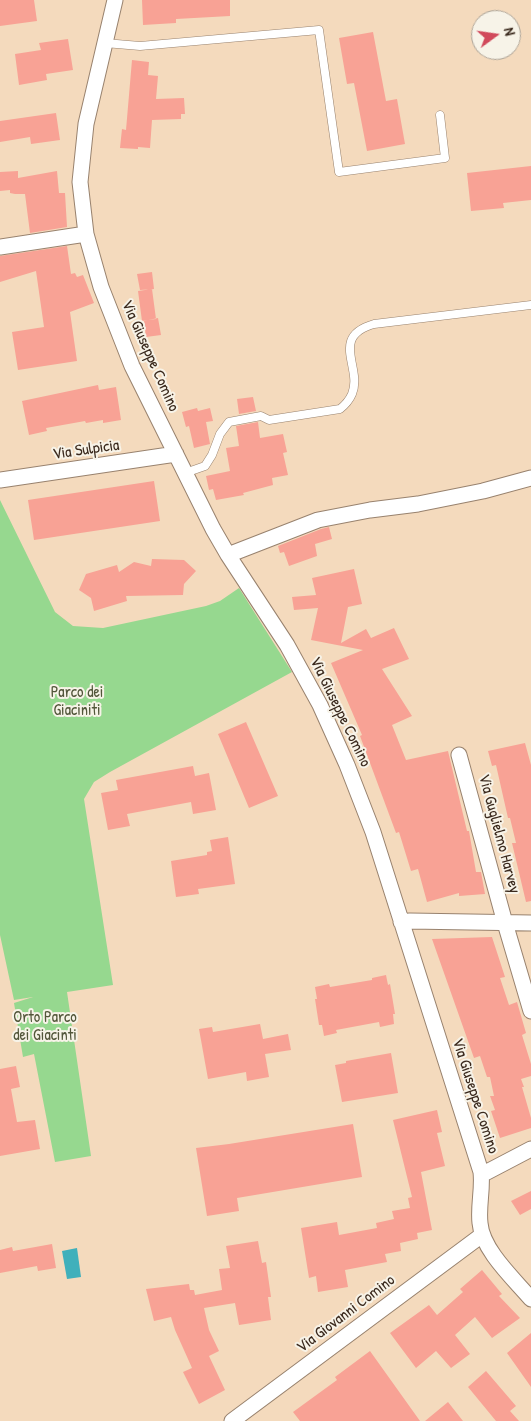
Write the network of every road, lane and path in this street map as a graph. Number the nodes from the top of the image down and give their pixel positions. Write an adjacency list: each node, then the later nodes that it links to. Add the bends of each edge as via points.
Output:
1 (115, 0): 2 (street, Via Giuseppe Comino)
2 (105, 43): 3 (lane, via 140,46 319,30 338,172 445,158); 4 (street, Via Giuseppe Comino, via 86,124 80,182)
3 (440, 116)
4 (86, 234): 5 (street); 7 (street, Via Giuseppe Comino, via 101,286 132,366)
5 (0, 247)
6 (531, 305): 8 (lane, via 362,327 354,334 350,347 354,384 344,406 330,412 269,420 261,416 229,422 205,466)
7 (176, 454): 8 (street, Via Giuseppe Comino); 10 (street, Via Sulpicia)
8 (185, 473): 11 (street, Via Giuseppe Comino)
9 (531, 478): 11 (street, via 418,504 318,520)
10 (0, 480)
11 (228, 555): 13 (street, Via Giuseppe Comino, via 288,645 320,705 374,832)
12 (459, 755): 14 (street, Via Guglielmo Harvey)
13 (401, 922): 14 (street); 18 (street, Via Giuseppe Comino)
14 (505, 923): 15 (street); 16 (street, Via Guglielmo Harvey)
15 (531, 923)
16 (531, 1011)
17 (531, 1149): 18 (street, via 487,1172)
18 (481, 1172): 19 (street, Via Giuseppe Comino)
19 (482, 1235): 20 (street, via 496,1258); 21 (street, Via Giovanni Comino)
20 (531, 1299)
21 (232, 1421)

